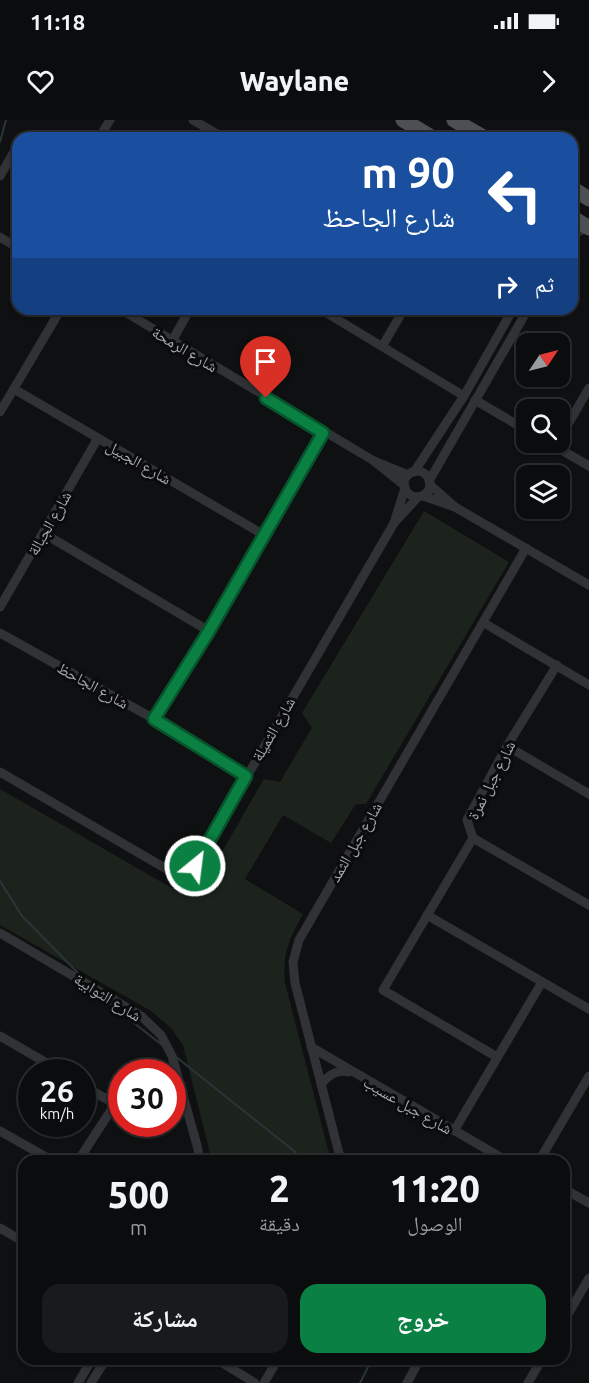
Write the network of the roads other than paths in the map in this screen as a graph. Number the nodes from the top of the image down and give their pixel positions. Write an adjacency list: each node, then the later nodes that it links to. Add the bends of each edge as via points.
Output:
1 (193, 120): 4 (street)
2 (403, 120): 5 (main road)
3 (454, 120): 6 (main road)
4 (214, 132)
5 (423, 132)
6 (475, 132)
7 (12, 155): 8 (street)
8 (0, 176)
9 (57, 315): 19 (street)
10 (130, 315): 16 (street, شارع الرمحة)
11 (187, 315): 16 (street)
12 (330, 315): 17 (street)
13 (400, 315): 17 (street)
14 (510, 315): 20 (street)
15 (525, 315): 21 (street)
16 (172, 341): 25 (street, شارع الرمحة)
17 (382, 345): 20 (street)
18 (589, 388): 23 (street)
19 (14, 389): 22 (street); 26 (street, شارع الجبيل)
20 (464, 396): 30 (street)
21 (475, 400): 24 (street); 31 (street)
22 (0, 412)
23 (570, 418)
24 (516, 424)
25 (323, 433): 28 (street, شارع الرمحة); 37 (street)
26 (98, 438): 36 (street, شارع الجبالة); 37 (street, شارع الجبيل)
27 (570, 453): 29 (street)
28 (374, 461): 30 (street); 32 (street)
29 (589, 466)
30 (411, 474): 31 (street, via 424,474); 32 (street)
31 (429, 482): 33 (street); 34 (street)
32 (405, 487): 33 (street, via 409,494); 35 (street)
33 (421, 496): 34 (street); 35 (street)
34 (455, 507): 38 (street)
35 (394, 523): 49 (street, شارع الثميلة)
36 (43, 533): 40 (street, شارع الجبالة); 42 (street)
37 (264, 535): 42 (street)
38 (526, 548): 39 (street); 41 (street, شارع جبل الثمد)
39 (589, 585)
40 (0, 607)
41 (484, 623): 44 (street); 58 (street, شارع جبل الثمد, via 299,940 293,962 295,983)
42 (209, 631): 46 (street)
43 (0, 633): 46 (street, شارع الجاحظ)
44 (557, 665): 45 (street); 47 (street, شارع جبل نمرة)
45 (589, 685)
46 (154, 719): 49 (street, شارع الجاحظ)
47 (507, 746): 50 (street); 51 (street, شارع جبل نمرة, via 466,820)
48 (0, 772): 49 (street, شارع الثميلة, via 175,874 195,866)
49 (246, 776)
50 (589, 794)
51 (472, 838): 52 (street); 53 (street, شارع جبل نمرة)
52 (588, 903)
53 (427, 915): 55 (street); 59 (street, شارع جبل نمرة, via 383,990)
54 (0, 933): 71 (street, شارع الثوابية, via 141,1016 161,1035 172,1056)
55 (542, 982): 56 (street); 59 (street)
56 (589, 1009)
57 (0, 1036): 60 (street)
58 (311, 1047): 61 (street, شارع جبل عسيب); 63 (street, شارع جبل الثمد)
59 (497, 1057): 66 (street)
60 (40, 1059)
61 (353, 1072): 63 (street, via 342,1070); 66 (street, شارع جبل عسيب)
62 (589, 1076): 74 (street)
63 (321, 1084): 72 (street, شارع جبل الثمد)
64 (96, 1093): 67 (street, via 115,1104)
65 (0, 1131): 69 (street)
66 (454, 1131): 73 (street, شارع جبل عسيب)
67 (96, 1133)
68 (94, 1137): 70 (street)
69 (42, 1155)
70 (82, 1155)
71 (198, 1155)
72 (339, 1155)
73 (496, 1155)
74 (543, 1155)
75 (570, 1193): 76 (street)
76 (589, 1203)
77 (0, 1228): 78 (street)
78 (18, 1238)
79 (589, 1278): 80 (street)
80 (570, 1311)
81 (88, 1365): 87 (street)
82 (102, 1365): 88 (street)
83 (226, 1365): 89 (street)
84 (274, 1365): 90 (street)
85 (417, 1365): 91 (street)
86 (538, 1365): 92 (street)
87 (78, 1383)
88 (91, 1383)
89 (255, 1383)
90 (264, 1383)
91 (407, 1383)
92 (528, 1383)

